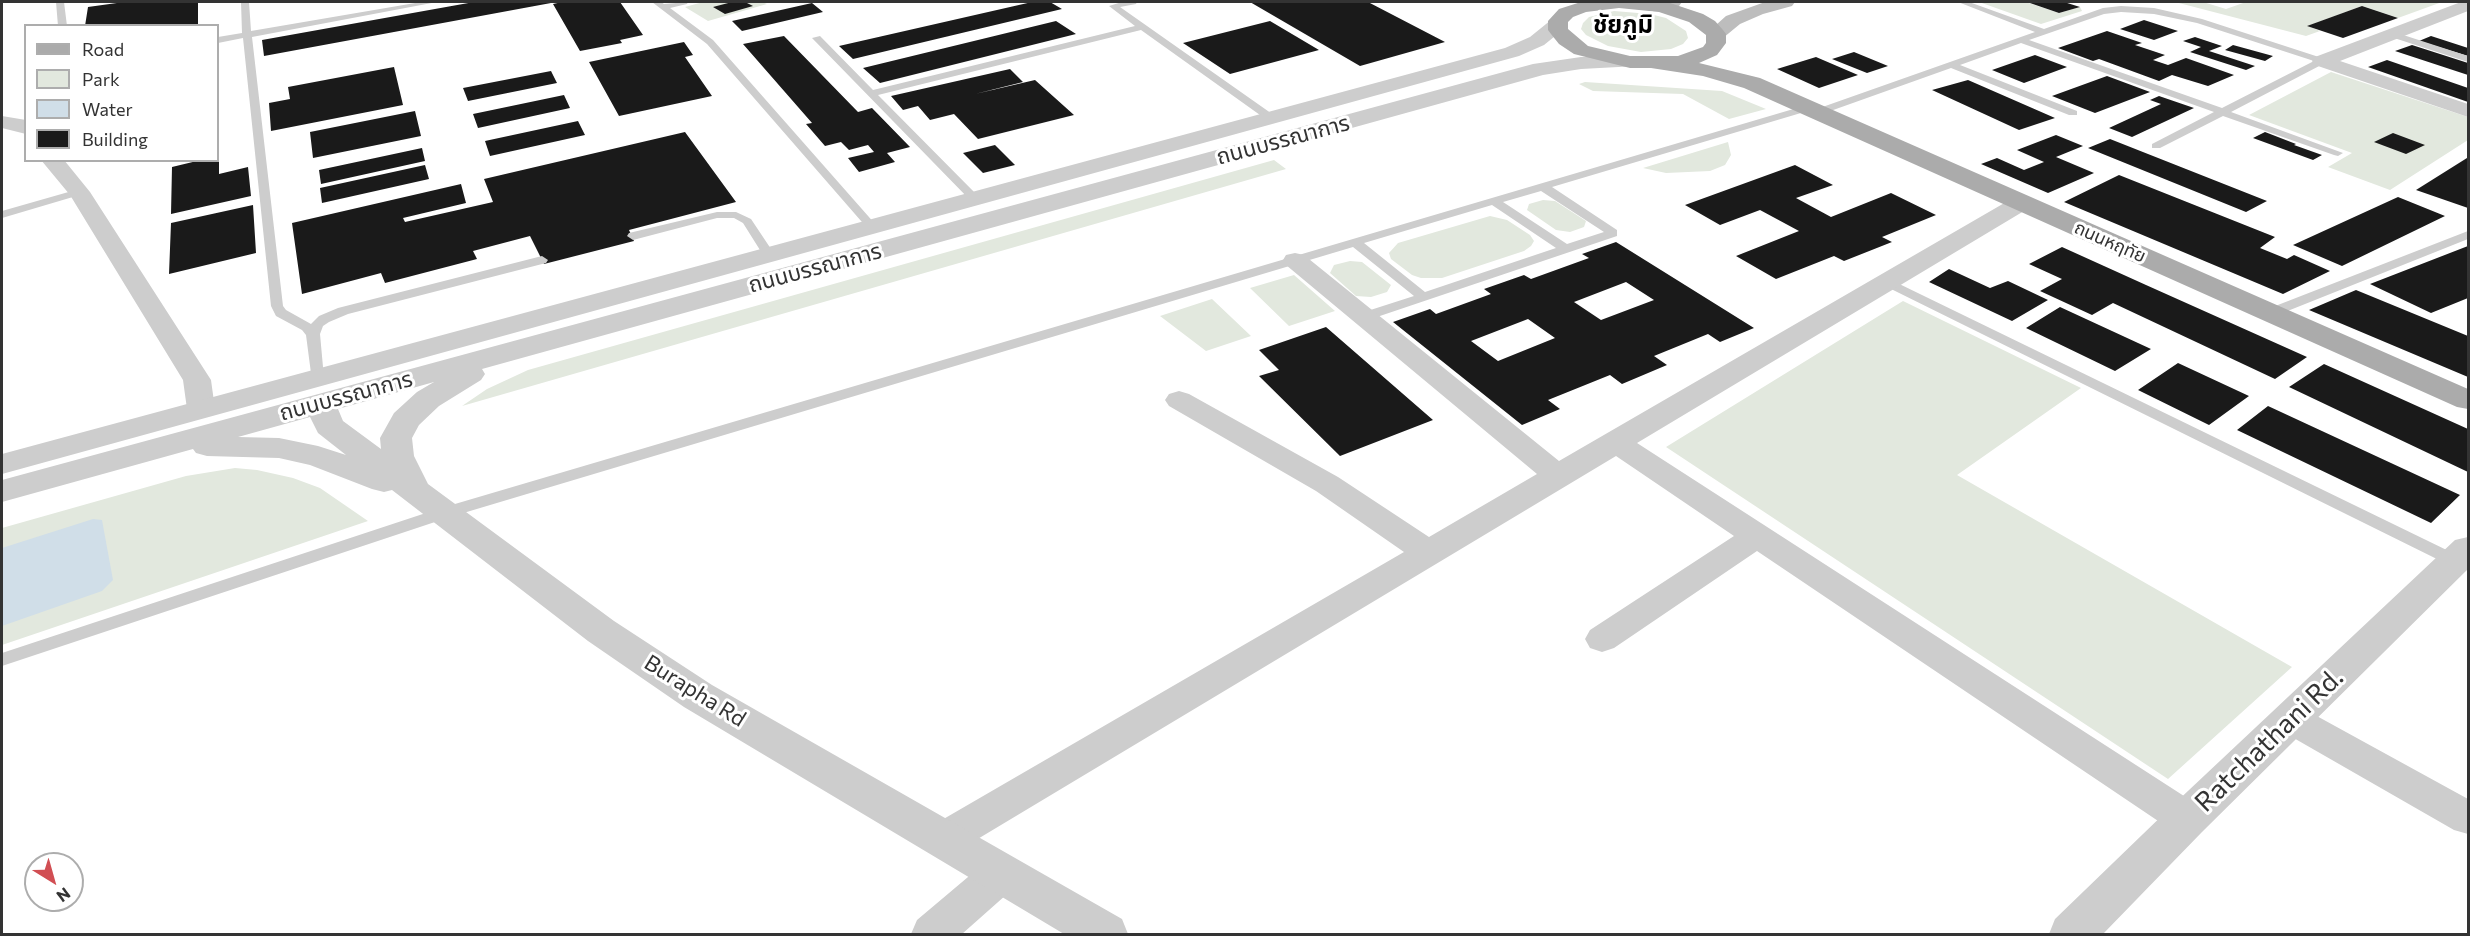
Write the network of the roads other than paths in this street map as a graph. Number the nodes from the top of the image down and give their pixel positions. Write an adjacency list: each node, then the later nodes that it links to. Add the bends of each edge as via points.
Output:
1 (60, 2): 15 (lane)
2 (245, 2): 19 (lane)
3 (433, 2): 19 (lane)
4 (684, 2): 12 (lane)
5 (1133, 2): 16 (lane, via 1113,6)
6 (1614, 2): 7 (main road)
7 (1619, 2): 11 (main road, ถนนหฤทัย); 14 (main road, via 1582,6)
8 (1672, 2): 11 (main road)
9 (1785, 2): 21 (main road, via 1733,20)
10 (1962, 2): 17 (lane)
11 (1641, 3): 21 (main road, ถนนหฤทัย, via 1696,18 1708,25)
12 (660, 4): 50 (lane, via 710,42)
13 (2469, 5): 18 (street)
14 (1556, 16): 26 (main road, ถนนหฤทัย, via 1558,30 1581,50); 30 (street, ถนนบรรณาการ, via 1537,40 1512,52)
15 (63, 24)
16 (1142, 27): 29 (lane); 36 (lane)
17 (2044, 32): 23 (lane); 25 (lane, via 2103,11 2154,11 2199,21)
18 (2391, 34): 24 (lane); 25 (street)
19 (247, 35): 22 (lane); 63 (lane, via 277,306 281,313)
20 (817, 38): 29 (lane)
21 (1716, 38): 26 (main road, via 1710,51 1697,57); 28 (main road, ถนนหฤทัย, via 1728,64)
22 (219, 40)
23 (2020, 40): 27 (lane); 33 (lane)
24 (2469, 59)
25 (2322, 61): 32 (street); 33 (lane)
26 (1643, 63): 28 (main road, ถนนหฤทัย, via 1704,70); 35 (street, ถนนบรรณาการ, via 1581,63 1542,69)
27 (1951, 65): 31 (lane); 34 (lane)
28 (1752, 83): 31 (main road, ถนนหฤทัย)
29 (872, 93): 46 (lane)
30 (1350, 97): 35 (street); 36 (street, ถนนบรรณาการ)
31 (1812, 110): 43 (lane); 48 (main road, ถนนหฤทัย)
32 (2469, 111)
33 (2226, 112): 39 (lane); 40 (lane)
34 (2073, 113)
35 (1377, 114): 44 (street, ถนนบรรณาการ)
36 (1270, 118): 42 (street, ถนนบรรณาการ)
37 (2, 122): 38 (street)
38 (24, 127)
39 (2156, 146)
40 (2337, 153)
41 (54, 162): 45 (street)
42 (1073, 172): 44 (street); 46 (street, ถนนบรรณาการ)
43 (1542, 186): 47 (lane); 54 (lane, via 1613,233)
44 (1095, 191): 60 (street, ถนนบรรณาการ)
45 (79, 192): 49 (lane); 68 (street, via 197,380)
46 (975, 199): 50 (street, ถนนบรรณาการ)
47 (1493, 201): 53 (lane); 54 (lane)
48 (2021, 203): 58 (street); 61 (main road, ถนนหฤทัย)
49 (2, 215)
50 (872, 227): 55 (street, ถนนบรรณาการ)
51 (2469, 234): 61 (lane)
52 (633, 237): 55 (lane, via 717,215 736,215 747,221)
53 (1355, 242): 57 (lane); 59 (lane)
54 (1566, 249): 59 (lane)
55 (769, 255): 60 (street, ถนนบรรณาการ)
56 (542, 260): 63 (lane, via 343,311 317,324)
57 (1295, 260): 62 (street); 74 (lane)
58 (1887, 282): 69 (street); 77 (lane)
59 (1423, 297): 62 (lane)
60 (651, 300): 64 (street, ถนนบรรณาการ); 65 (street, ถนนบรรณาการ)
61 (2270, 313): 67 (main road, ถนนหฤทัย)
62 (1363, 318): 72 (street)
63 (313, 334): 65 (lane)
64 (563, 337): 65 (street, ถนนบรรณาการ); 74 (street, via 486,365 451,383 405,420 396,438 398,456)
65 (318, 391): 68 (street, ถนนบรรณาการ); 70 (street, ถนนบรรณาการ); 74 (street, Burapha Rd, via 329,426)
66 (1179, 400): 76 (street, via 1327,484)
67 (2469, 400)
68 (201, 410): 71 (street, ถนนบรรณาการ)
69 (1616, 442): 72 (street); 75 (street)
70 (131, 455): 73 (street, ถนนบรรณาการ); 74 (street, via 207,446 279,448 318,456)
71 (2, 464)
72 (1558, 477): 76 (street)
73 (2, 491)
74 (430, 503): 79 (lane); 83 (street, Burapha Rd, via 600,631 698,696)
75 (1757, 536): 78 (street); 82 (street)
76 (1430, 553): 83 (street)
77 (2462, 555): 80 (street, Ratchathani Rd.)
78 (1602, 639)
79 (2, 660)
80 (2291, 719): 81 (street); 82 (street, Ratchathani Rd.)
81 (2469, 818)
82 (2187, 819): 87 (street, Ratchathani Rd.)
83 (942, 840): 84 (street, Burapha Rd)
84 (1001, 874): 85 (street); 86 (street, Burapha Rd)
85 (933, 934)
86 (1105, 934)
87 (2072, 934)

